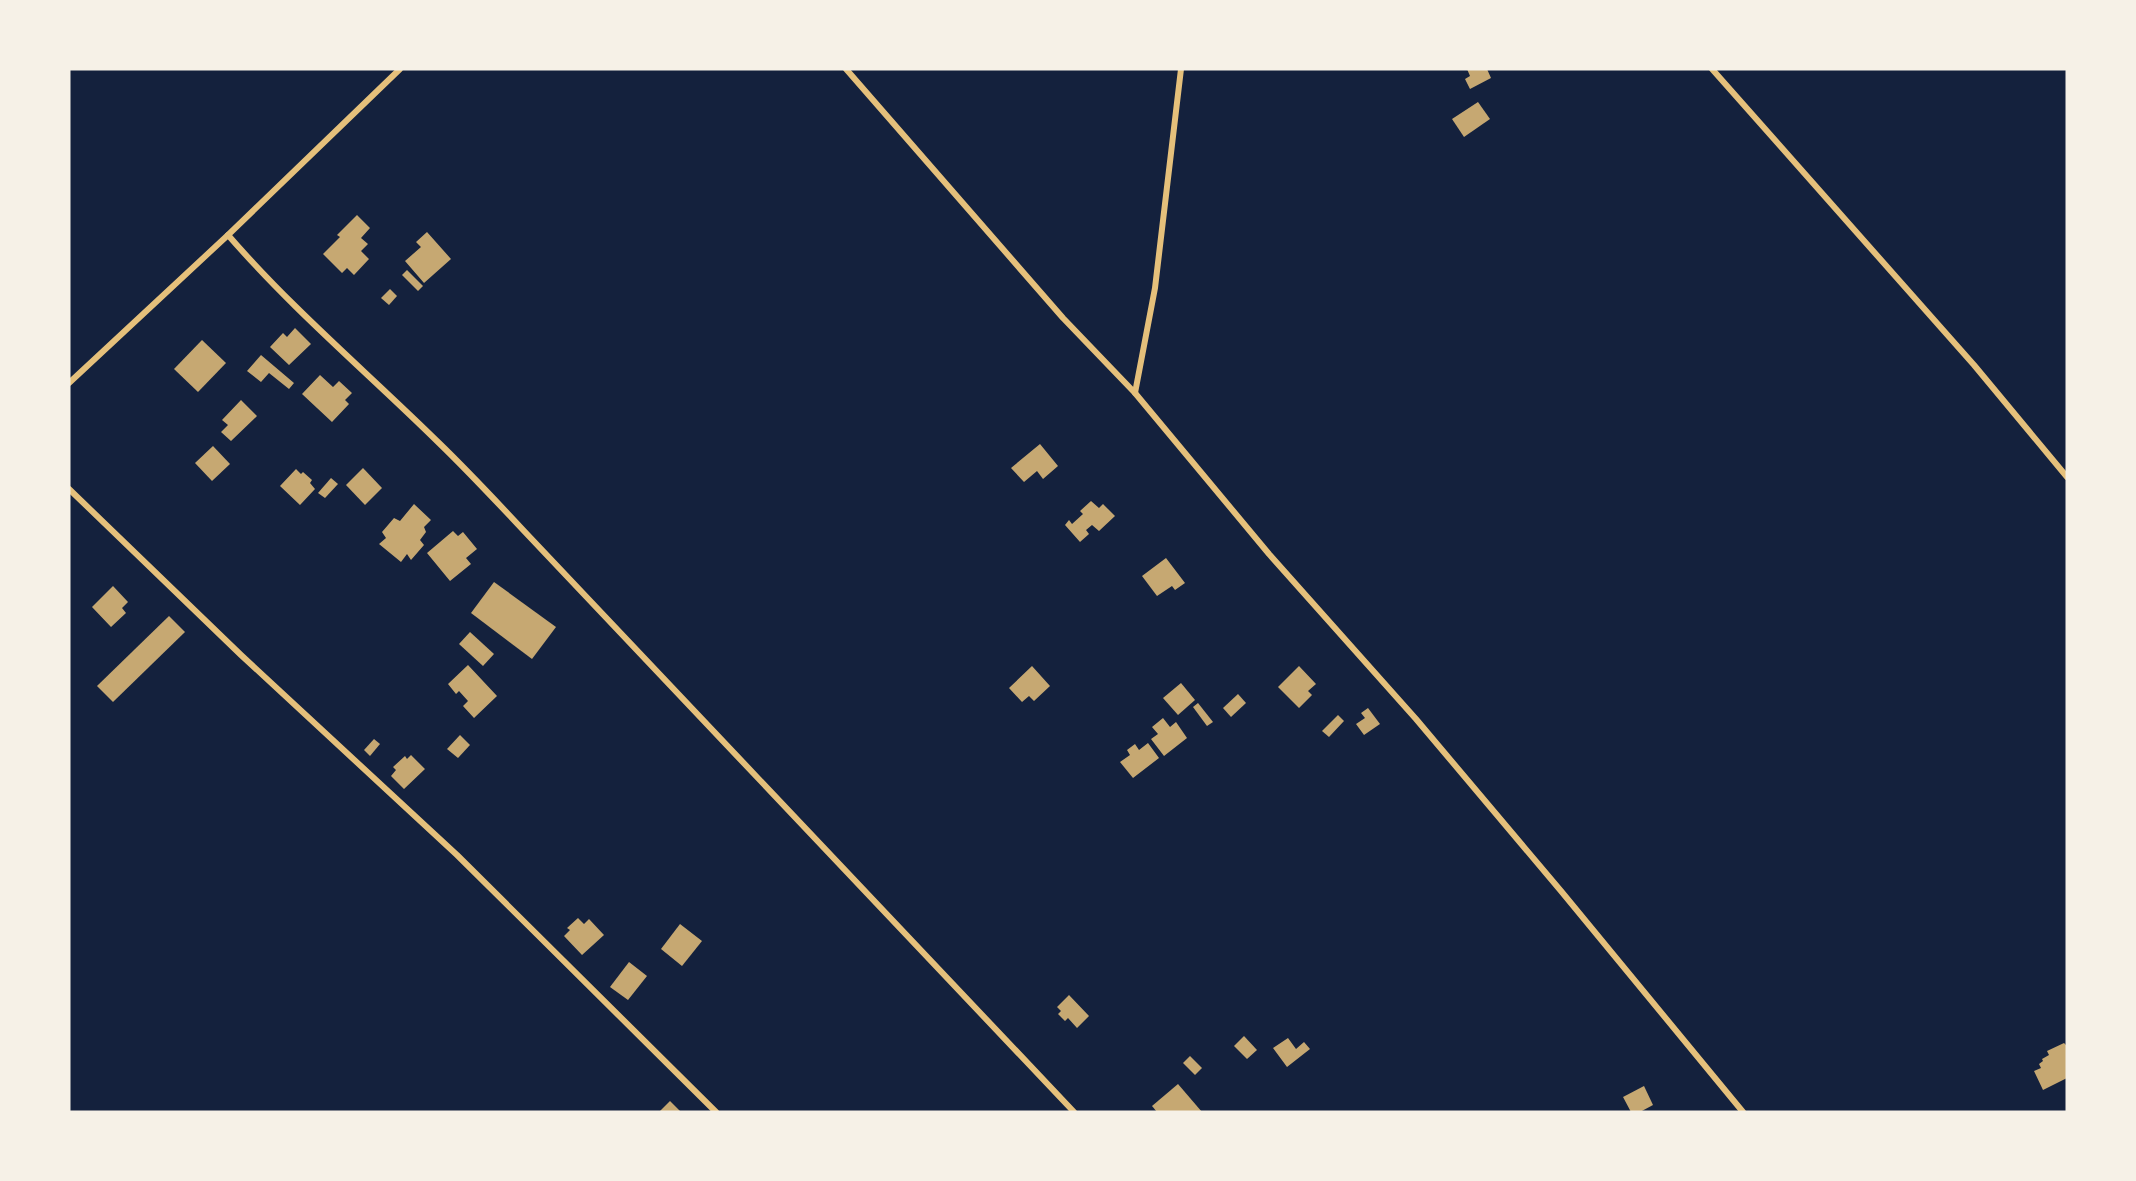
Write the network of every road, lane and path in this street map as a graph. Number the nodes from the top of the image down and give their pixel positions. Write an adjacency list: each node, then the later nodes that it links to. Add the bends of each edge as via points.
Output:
1 (400, 69): 5 (street)
2 (846, 69): 7 (street, via 1063,318)
3 (1181, 69): 7 (street, via 1155,288)
4 (1712, 69): 8 (street, via 1974,365)
5 (228, 235): 6 (street); 11 (street, via 352,363 439,443)
6 (69, 383)
7 (1135, 393): 12 (street, via 1269,554 1416,719)
8 (2067, 477)
9 (69, 489): 10 (street, via 457,855)
10 (716, 1112)
11 (1074, 1112)
12 (1743, 1112)

